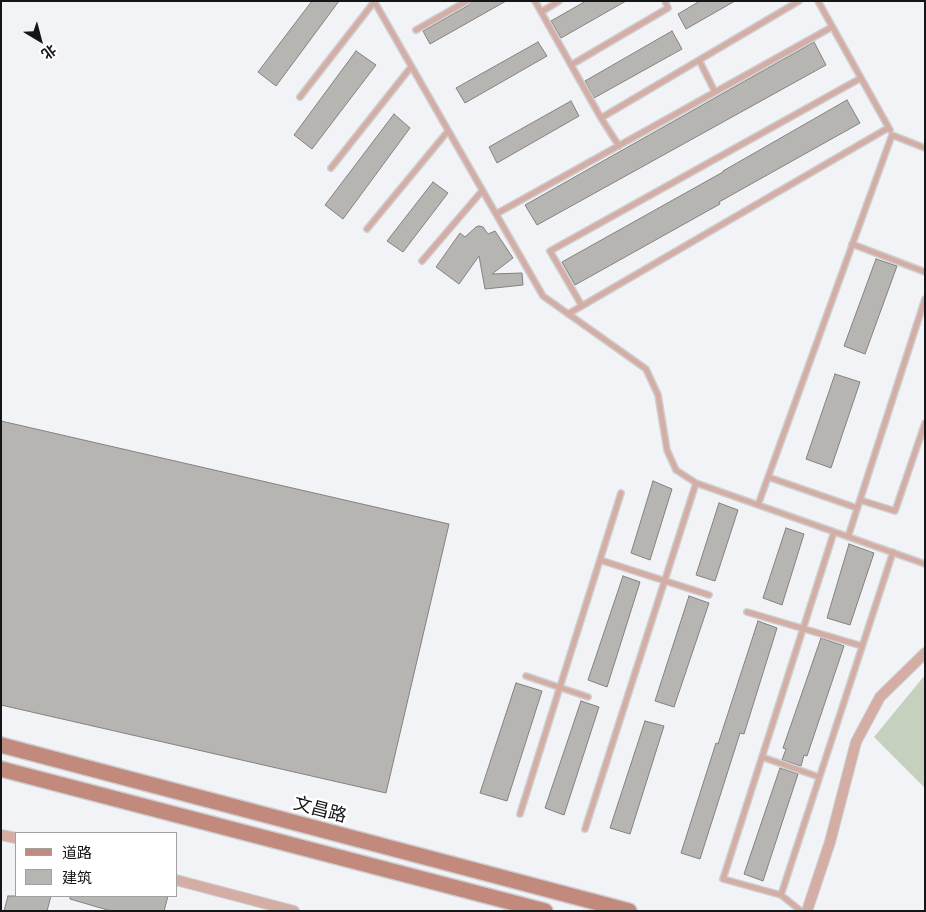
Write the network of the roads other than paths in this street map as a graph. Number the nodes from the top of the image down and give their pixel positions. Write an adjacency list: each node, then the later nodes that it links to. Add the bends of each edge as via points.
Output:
1 (467, 1): 10 (lane)
2 (535, 1): 8 (lane)
3 (559, 1): 8 (lane)
4 (665, 1): 12 (lane, via 668,8)
5 (799, 1): 11 (lane)
6 (374, 2): 13 (lane); 16 (lane)
7 (820, 3): 9 (lane)
8 (541, 12): 12 (lane)
9 (832, 27): 14 (lane); 15 (lane)
10 (416, 30)
11 (699, 60): 15 (lane); 17 (lane)
12 (571, 65): 17 (lane)
13 (411, 67): 19 (lane); 23 (lane)
14 (861, 78): 18 (lane); 31 (lane, via 550,251)
15 (715, 92): 21 (lane)
16 (300, 97)
17 (601, 118): 21 (lane)
18 (888, 128): 20 (lane); 31 (lane)
19 (448, 131): 24 (lane); 26 (lane)
20 (892, 135): 22 (lane); 27 (lane)
21 (619, 146): 25 (lane)
22 (925, 148)
23 (331, 168)
24 (482, 191): 25 (lane); 28 (lane)
25 (496, 214): 32 (lane, via 543,296)
26 (367, 229)
27 (852, 244): 29 (lane); 34 (lane)
28 (422, 261)
29 (925, 272)
30 (925, 298): 37 (lane)
31 (582, 306): 32 (lane)
32 (568, 314): 35 (lane, via 646,369 658,395 667,450 676,470)
33 (925, 423): 37 (lane, via 895,511)
34 (768, 477): 38 (lane); 39 (lane)
35 (696, 483): 38 (lane); 45 (lane)
36 (621, 493): 43 (lane)
37 (860, 500): 39 (lane)
38 (758, 505): 40 (lane)
39 (857, 508): 41 (lane)
40 (834, 532): 41 (lane); 48 (lane)
41 (848, 537): 42 (lane)
42 (893, 552): 44 (lane); 49 (lane)
43 (600, 560): 45 (lane); 52 (lane)
44 (925, 564)
45 (664, 581): 46 (lane); 59 (lane)
46 (710, 595)
47 (747, 612): 48 (lane)
48 (803, 628): 49 (lane); 55 (lane)
49 (862, 646): 57 (lane)
50 (925, 652): 68 (street, via 880,697 856,742 830,842)
51 (526, 676): 52 (lane)
52 (560, 688): 53 (lane); 58 (lane)
53 (588, 698)
54 (1, 745): 66 (main road, 文昌路)
55 (762, 757): 57 (lane); 63 (lane, via 723,879)
56 (1, 769): 65 (main road)
57 (819, 777): 63 (lane)
58 (520, 814)
59 (585, 829)
60 (1, 835): 61 (street)
61 (15, 838)
62 (178, 881): 64 (street)
63 (781, 895): 67 (lane)
64 (294, 911)
65 (545, 911)
66 (629, 911)
67 (801, 911)
68 (807, 911)

